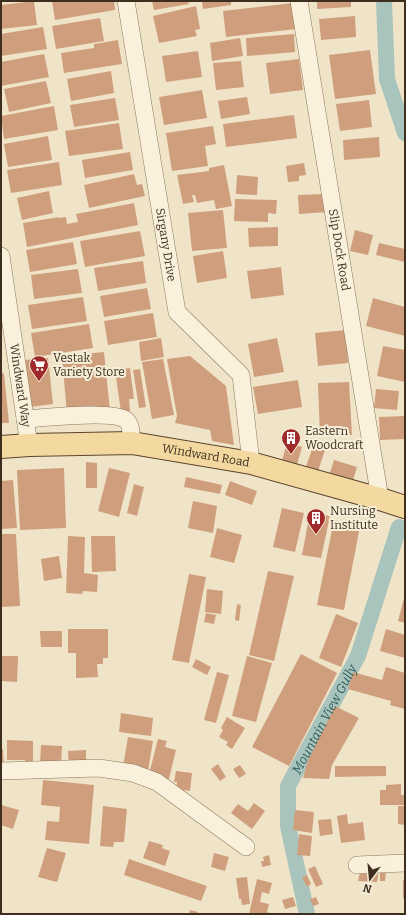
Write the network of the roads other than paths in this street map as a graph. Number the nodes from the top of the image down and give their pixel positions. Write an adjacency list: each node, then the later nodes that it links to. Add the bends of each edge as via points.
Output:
1 (126, 1): 8 (street, Sirgany Drive, via 177,312 241,375)
2 (299, 1): 9 (street, Slip Dock Road)
3 (1, 256): 4 (street, Windward Way)
4 (25, 419): 5 (street, via 104,415 119,417 126,420 130,427); 6 (street, Windward Way)
5 (132, 444): 6 (main road, Windward Road); 8 (main road, Windward Road)
6 (29, 445): 7 (main road, Windward Road)
7 (1, 447)
8 (252, 463): 9 (main road, Windward Road)
9 (380, 499): 10 (main road, Windward Road)
10 (405, 507)
11 (1, 771): 12 (street, via 99,768 133,773 157,782)
12 (246, 847)
13 (405, 863): 14 (street)
14 (357, 865)

